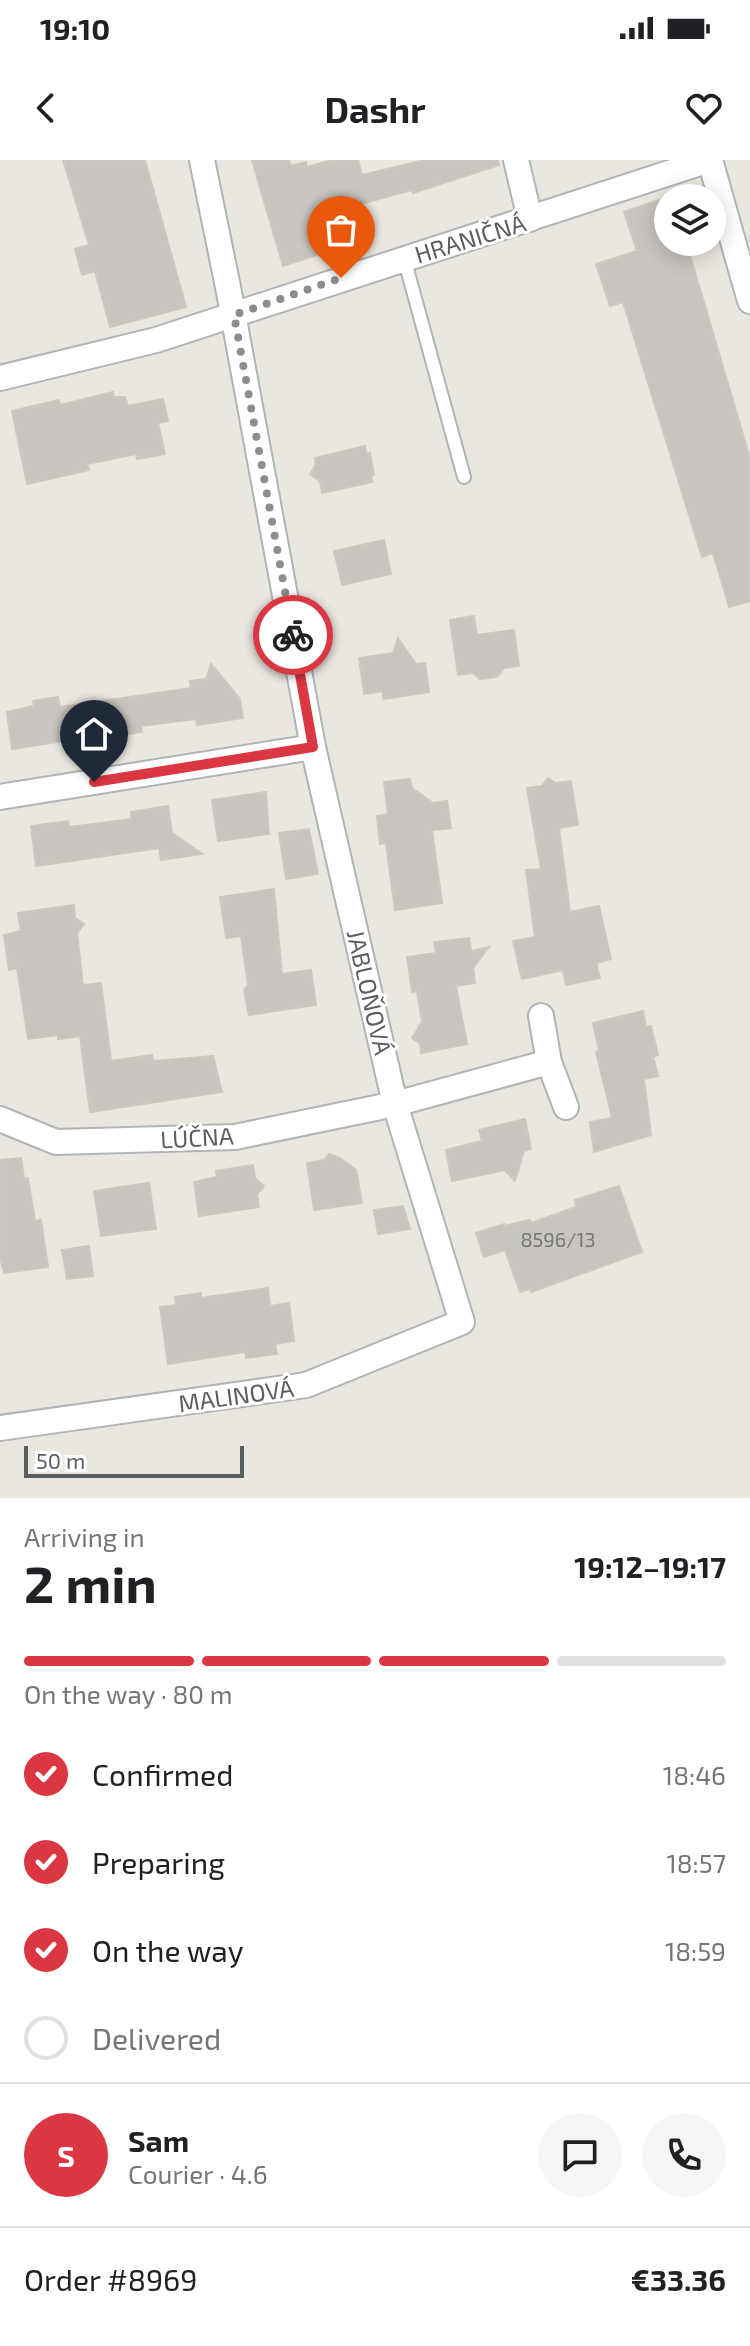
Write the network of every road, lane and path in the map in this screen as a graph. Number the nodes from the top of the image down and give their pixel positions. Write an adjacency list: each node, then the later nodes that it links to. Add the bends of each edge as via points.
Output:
1 (202, 160): 7 (street, JABLOŇOVÁ)
2 (516, 160): 4 (street)
3 (709, 160): 4 (street, HRANIČNÁ); 6 (street)
4 (530, 219): 5 (street, HRANIČNÁ)
5 (404, 258): 7 (street, HRANIČNÁ); 9 (lane)
6 (750, 301)
7 (234, 315): 8 (street, HRANIČNÁ); 10 (street, JABLOŇOVÁ)
8 (0, 378)
9 (464, 477)
10 (313, 747): 11 (street); 14 (street, JABLOŇOVÁ)
11 (0, 797)
12 (541, 1016): 13 (street)
13 (549, 1062): 14 (street); 15 (street)
14 (395, 1104): 16 (street, LÚČNA, via 235,1137 56,1142); 17 (street, JABLOŇOVÁ)
15 (566, 1107)
16 (0, 1119)
17 (462, 1322): 18 (street, MALINOVÁ, via 306,1385)
18 (0, 1428)

